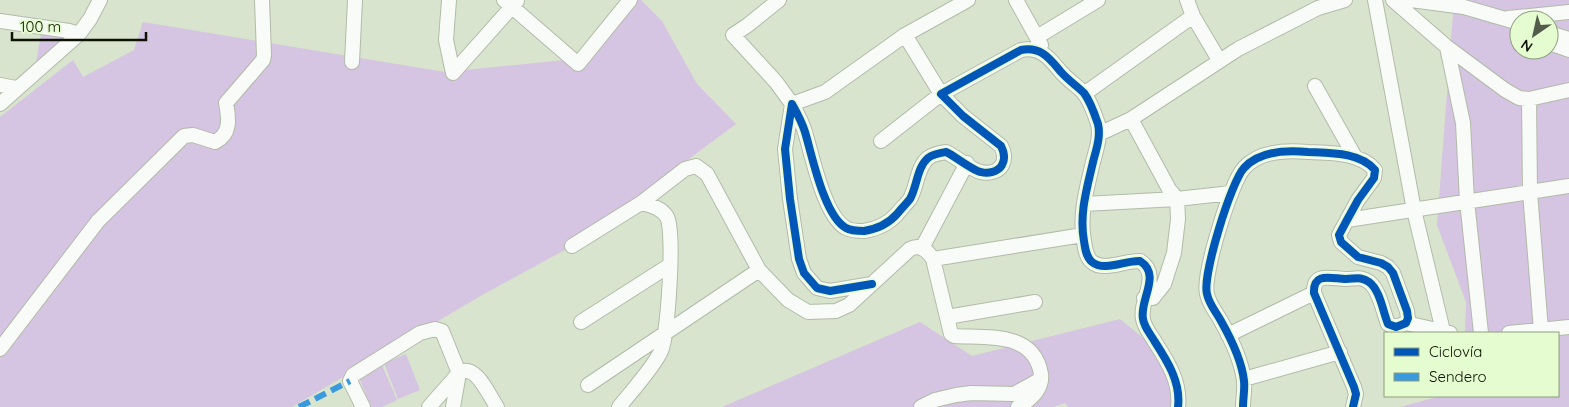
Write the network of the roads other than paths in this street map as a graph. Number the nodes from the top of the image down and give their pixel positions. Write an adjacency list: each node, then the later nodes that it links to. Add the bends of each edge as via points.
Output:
1 (94, 0): 19 (street)
2 (100, 0): 19 (street)
3 (262, 0): 72 (street, via 264,54 259,66 226,103 228,130 215,142 193,135 184,136 98,221)
4 (355, 0): 28 (street)
5 (449, 0): 16 (street, via 446,40 453,73)
6 (630, 0): 16 (street, via 578,64)
7 (779, 0): 37 (street, via 733,34)
8 (968, 0): 23 (street)
9 (1016, 0): 24 (street)
10 (1098, 0): 24 (street)
11 (1189, 0): 18 (street)
12 (1345, 0): 27 (street, via 1318,8)
13 (1375, 0): 50 (street)
14 (1393, 0): 25 (street)
15 (1411, 0): 17 (street)
16 (511, 2)
17 (1465, 3): 20 (street)
18 (1193, 16): 27 (street); 34 (street)
19 (90, 19): 22 (street)
20 (1509, 20)
21 (0, 21): 22 (street)
22 (79, 34): 31 (street)
23 (905, 36): 33 (street); 37 (street, via 825,92)
24 (1037, 36): 26 (street)
25 (1447, 48): 35 (street, via 1505,90 1519,98); 47 (street, via 1463,123)
26 (1045, 54): 33 (street, via 1032,49 1021,50); 34 (street)
27 (1219, 60): 38 (street)
28 (352, 62)
29 (0, 85): 31 (street)
30 (1315, 86): 41 (street)
31 (16, 88): 36 (street)
32 (1569, 90): 35 (street)
33 (941, 94): 40 (street); 42 (street, via 1004,152 1000,169 994,172 980,172)
34 (1084, 94): 39 (street, via 1098,124)
35 (1529, 99): 44 (street)
36 (0, 104)
37 (792, 104): 42 (street, via 836,219 857,232 886,224 897,215 910,199 928,158 946,152); 58 (street, via 785,149 795,239 804,273 816,288 824,291)
38 (1131, 119): 39 (street); 46 (street)
39 (1099, 134): 49 (street)
40 (881, 141)
41 (1355, 157): 45 (street, via 1303,151 1277,152 1257,158 1243,168); 51 (street, via 1369,163 1375,170 1374,178)
42 (967, 164): 54 (street)
43 (1569, 186): 44 (street)
44 (1530, 192): 47 (street); 66 (street)
45 (1231, 193): 46 (street); 71 (street, via 1211,258 1206,292)
46 (1177, 199): 49 (street); 60 (street, via 1178,219 1169,270 1159,293 1153,298)
47 (1468, 201): 50 (street); 69 (street)
48 (641, 203): 53 (street); 56 (street, via 660,209 667,217); 57 (street, via 685,170 696,166 702,169)
49 (1084, 204): 52 (street)
50 (1414, 210): 51 (street); 68 (street)
51 (1347, 220): 64 (street, via 1339,235 1341,242 1358,257 1381,263 1393,273 1407,311)
52 (1083, 236): 55 (street); 60 (street, via 1089,258 1098,266 1128,261 1144,264 1150,278)
53 (572, 246)
54 (922, 248): 55 (street); 58 (street, via 910,249)
55 (933, 259): 62 (street)
56 (670, 265): 63 (street); 67 (street)
57 (759, 270): 58 (street, via 788,300 808,312 836,310 849,305); 67 (street)
58 (872, 284)
59 (1314, 294): 64 (street, via 1315,285 1325,277 1362,278 1374,288 1388,324 1396,327); 71 (street); 73 (street)
60 (1144, 298): 85 (street, via 1143,319 1174,377 1178,388)
61 (1035, 302): 62 (street)
62 (947, 316): 75 (street, via 954,336 1011,340 1031,350)
63 (581, 322)
64 (1406, 323): 68 (street)
65 (1569, 327): 66 (street)
66 (1541, 330): 70 (street)
67 (666, 332): 77 (street); 82 (street, via 661,351)
68 (1447, 332)
69 (1481, 332)
70 (1519, 332)
71 (1228, 335): 76 (street)
72 (0, 349)
73 (1340, 352): 76 (street); 87 (street, via 1356,394)
74 (458, 373): 78 (street, via 442,331 427,330 353,375 350,381); 79 (street); 80 (street); 81 (street, via 463,370 475,374)
75 (1041, 379): 83 (street, via 1014,394 956,395); 84 (street, via 1036,393)
76 (1244, 379): 86 (street)
77 (588, 386)
78 (363, 407)
79 (429, 407)
80 (453, 407)
81 (497, 407)
82 (619, 407)
83 (921, 407)
84 (1018, 407)
85 (1178, 407)
86 (1243, 407)
87 (1353, 407)

